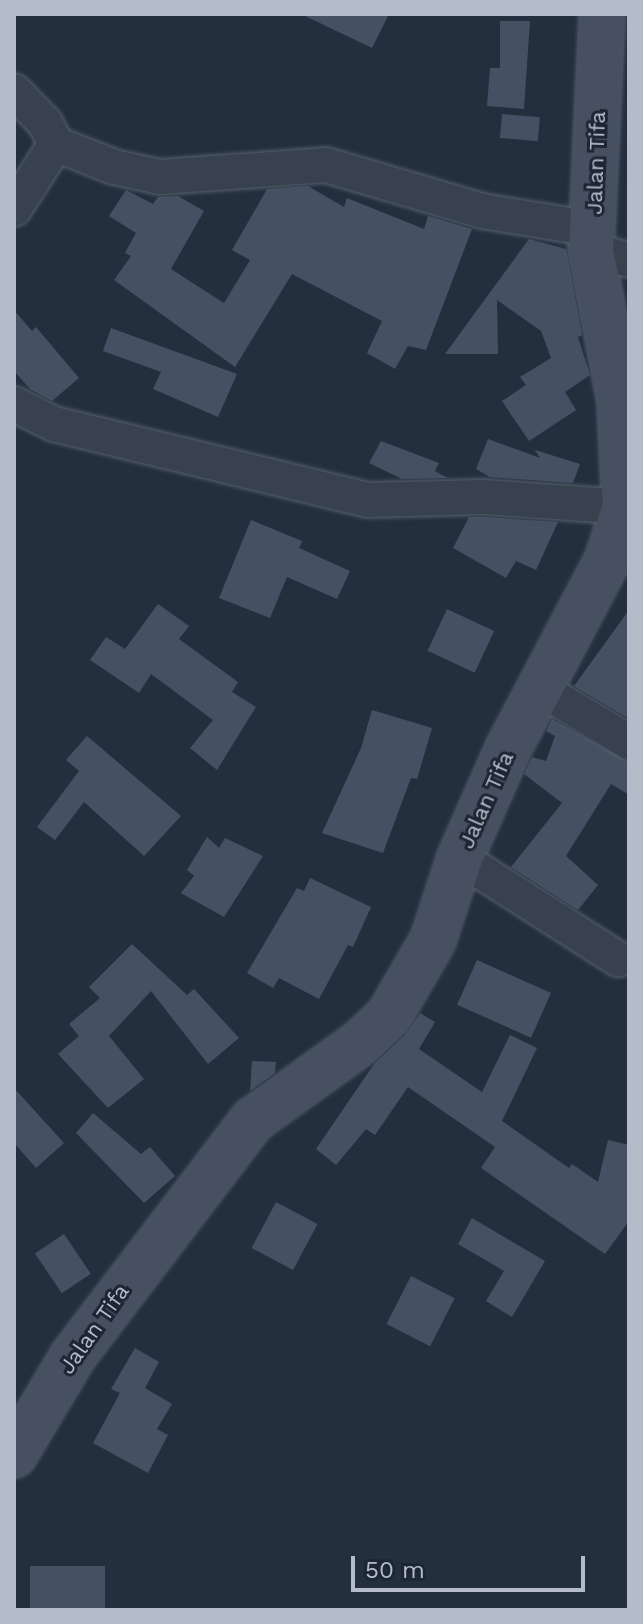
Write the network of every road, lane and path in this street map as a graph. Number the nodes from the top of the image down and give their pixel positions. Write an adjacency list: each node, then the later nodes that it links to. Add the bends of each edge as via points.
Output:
1 (602, 14): 5 (street, Jalan Tifa)
2 (14, 91): 3 (street, via 45,123)
3 (56, 144): 4 (street); 5 (street, via 114,167 160,177 326,165)
4 (14, 209)
5 (604, 247): 7 (street, Jalan Tifa)
6 (14, 404): 7 (street, via 54,424 368,500 483,497)
7 (625, 507): 8 (street, Jalan Tifa, via 607,561)
8 (539, 688): 9 (street); 10 (street, Jalan Tifa)
9 (629, 742)
10 (460, 858): 11 (street); 12 (street, Jalan Tifa, via 433,940 389,1016 360,1043 278,1099 218,1161 73,1356)
11 (618, 959)
12 (14, 1455)

